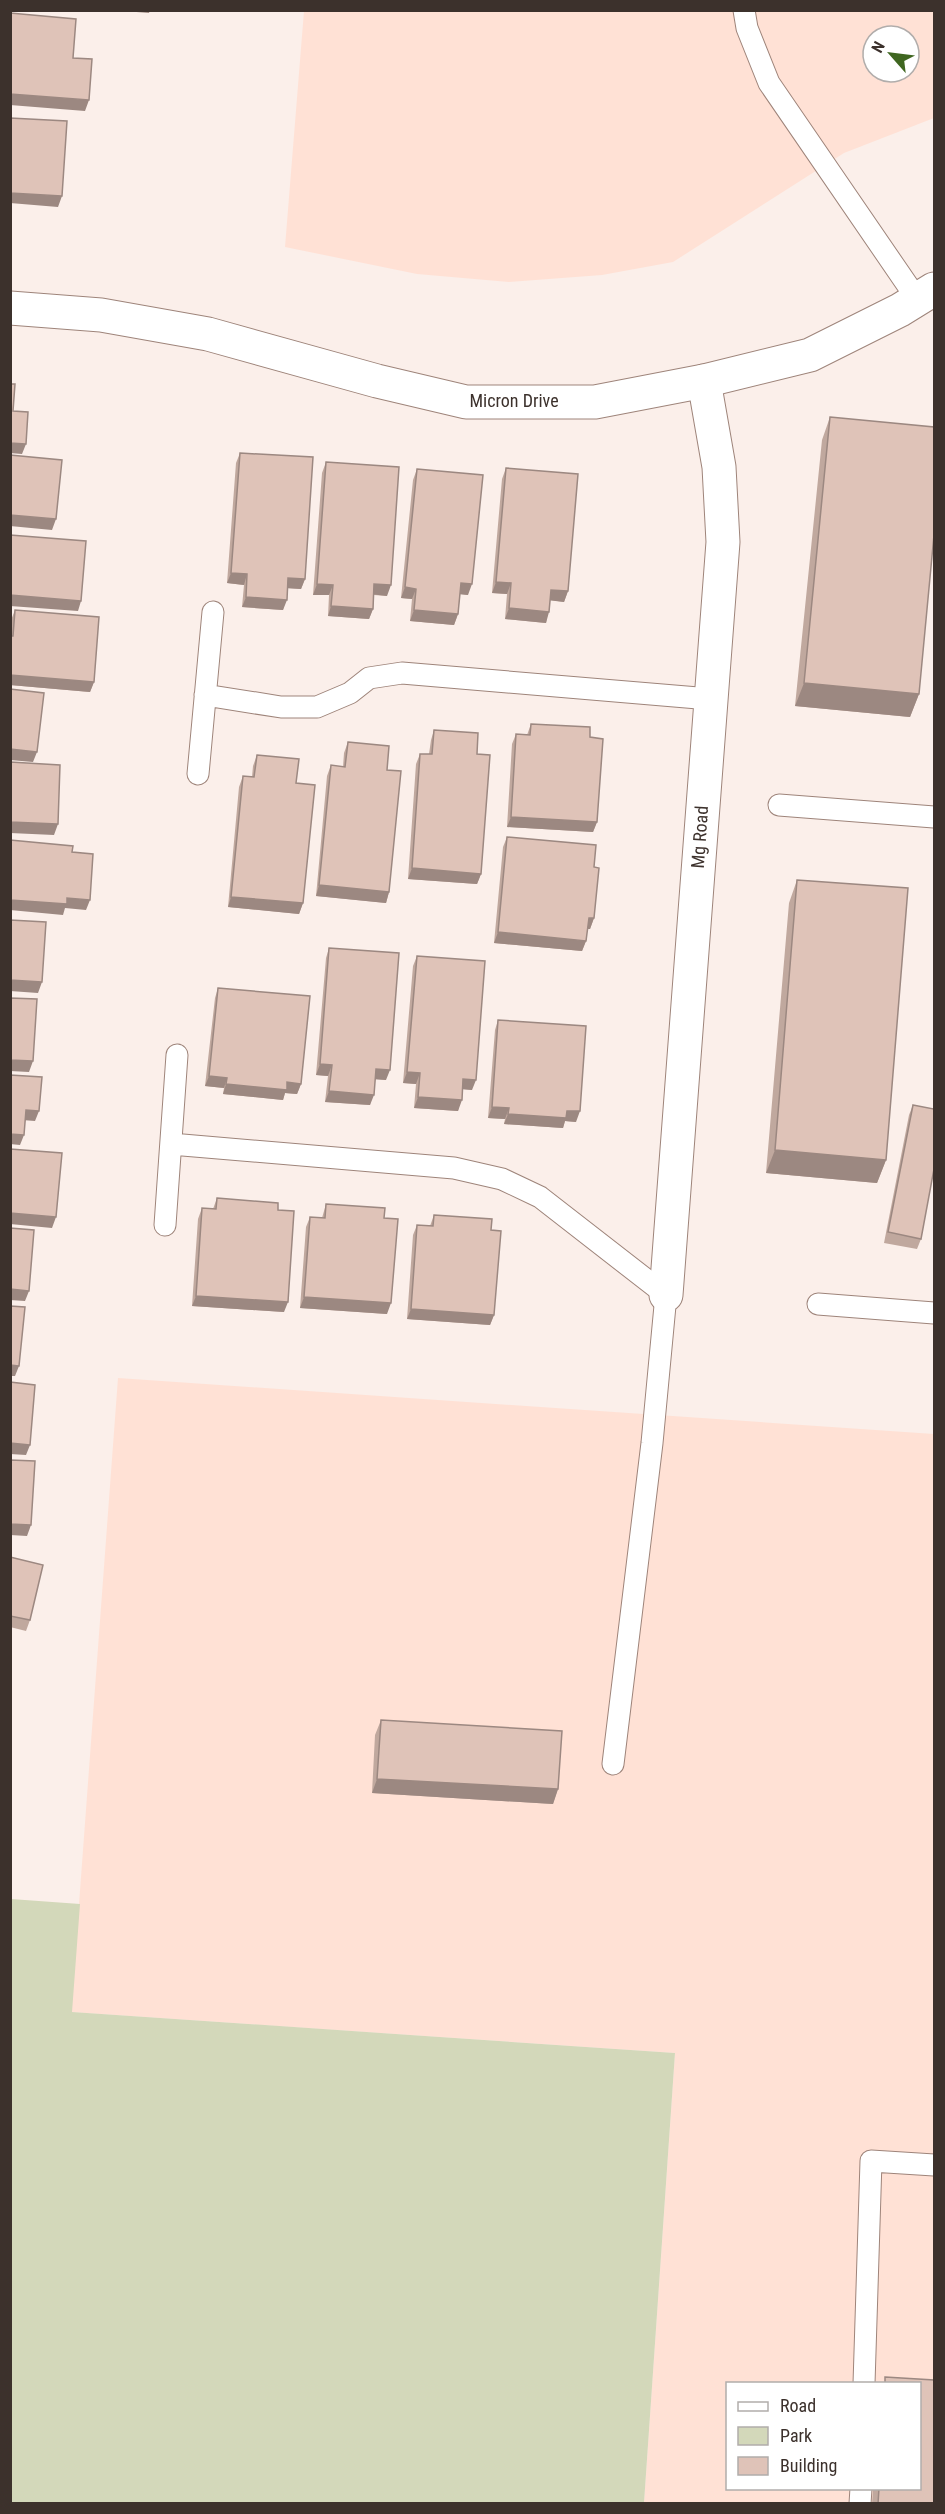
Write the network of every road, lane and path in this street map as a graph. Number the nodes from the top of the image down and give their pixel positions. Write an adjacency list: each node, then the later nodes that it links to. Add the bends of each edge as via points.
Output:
1 (744, 10): 2 (lane, via 769,83)
2 (926, 294): 4 (street, Micron Drive, via 810,355)
3 (10, 308): 4 (street, Micron Drive, via 101,315 208,334 466,402 595,402)
4 (704, 381): 7 (street, Mg Road, via 719,467 723,542)
5 (213, 612): 6 (lane)
6 (205, 695): 7 (lane, via 281,708 316,706 350,693 369,678 402,673); 8 (lane)
7 (710, 699): 14 (street, Mg Road)
8 (198, 774)
9 (779, 805): 10 (lane)
10 (934, 818)
11 (177, 1055): 12 (lane)
12 (171, 1144): 13 (lane); 14 (lane, via 454,1168 502,1179 540,1197)
13 (165, 1225)
14 (666, 1295): 17 (lane)
15 (818, 1304): 16 (lane)
16 (934, 1313)
17 (613, 1764)
18 (934, 2165): 19 (lane, via 871,2161)
19 (864, 2382)

